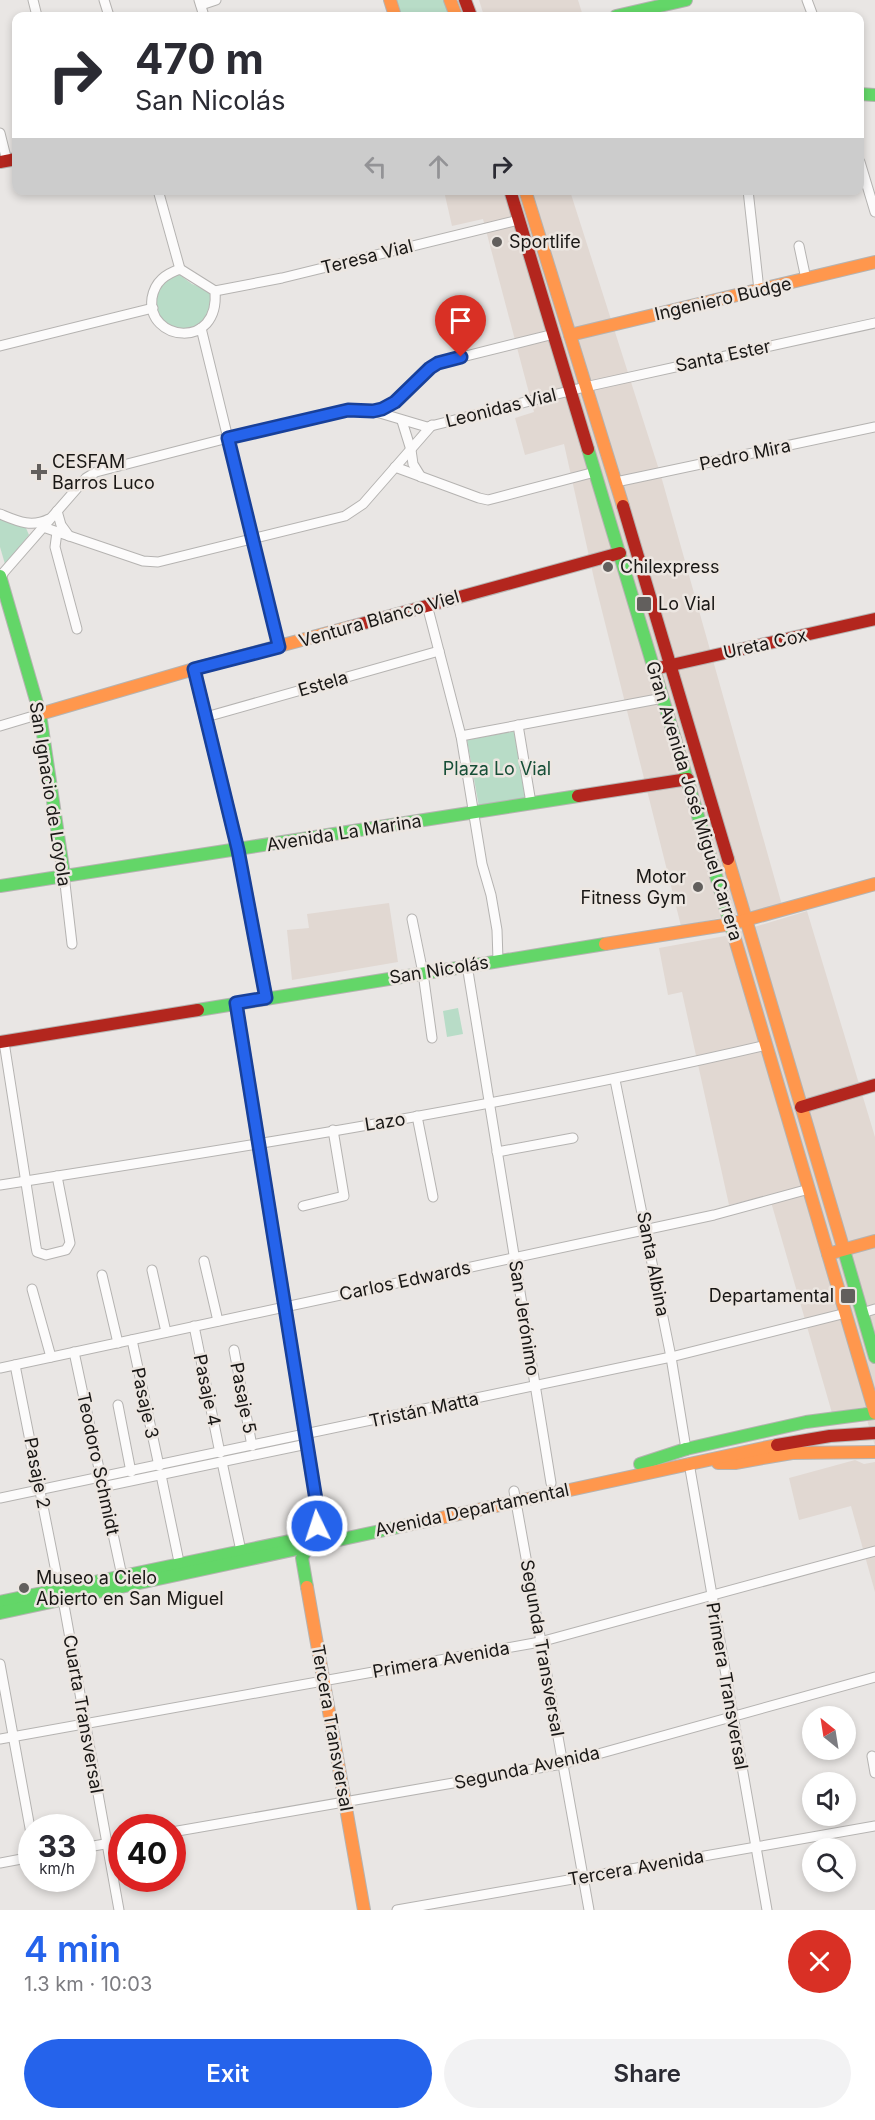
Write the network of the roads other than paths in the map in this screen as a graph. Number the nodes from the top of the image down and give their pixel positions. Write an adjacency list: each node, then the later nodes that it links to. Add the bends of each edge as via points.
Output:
1 (216, 0): 3 (street)
2 (686, 0): 4 (street)
3 (200, 2)
4 (650, 12)
5 (0, 133): 6 (street)
6 (8, 161)
7 (864, 175): 12 (street)
8 (159, 195): 17 (street)
9 (512, 195): 13 (street, Gran Avenida José Miguel Carrera)
10 (527, 195): 14 (street, Gran Avenida José Miguel Carrera)
11 (749, 195): 19 (street)
12 (875, 212)
13 (519, 220): 14 (street); 20 (street, Teresa Vial); 24 (street, Gran Avenida José Miguel Carrera)
14 (536, 226): 25 (street, Gran Avenida José Miguel Carrera)
15 (799, 246): 18 (street)
16 (875, 262): 18 (street, Ingeniero Budge)
17 (180, 269): 20 (street); 21 (street, via 158,282)
18 (806, 279): 19 (street, Ingeniero Budge)
19 (759, 290): 25 (street, Ingeniero Budge)
20 (215, 291): 23 (street, via 213,315)
21 (153, 308): 23 (street, via 159,322 170,330 184,333); 26 (street)
22 (875, 323): 27 (street, Santa Ester)
23 (201, 328): 33 (street)
24 (554, 334): 28 (street, Gran Avenida José Miguel Carrera); 29 (street, via 438,363 395,402)
25 (570, 336): 27 (street, Gran Avenida José Miguel Carrera)
26 (0, 346)
27 (585, 387): 28 (street, Santa Ester); 38 (street, Gran Avenida José Miguel Carrera)
28 (571, 390): 31 (street, Leonidas Vial); 36 (street, Gran Avenida José Miguel Carrera)
29 (373, 411): 30 (street, Leonidas Vial); 33 (street, via 348,410)
30 (402, 421): 31 (street, Leonidas Vial, via 423,427); 34 (street)
31 (432, 425): 34 (street, Leonidas Vial)
32 (875, 427): 38 (street, Pedro Mira)
33 (228, 438): 40 (street, via 92,473); 46 (street)
34 (411, 450): 35 (street, Leonidas Vial); 37 (street)
35 (395, 467): 37 (street); 46 (street, Leonidas Vial, via 363,504 345,516)
36 (596, 472): 37 (street, via 488,500); 47 (street, Gran Avenida José Miguel Carrera)
37 (421, 477)
38 (615, 483): 54 (street, Gran Avenida José Miguel Carrera)
39 (0, 514): 41 (street)
40 (53, 515): 41 (street, via 39,524); 42 (street); 44 (street)
41 (25, 524): 45 (street, via 31,529)
42 (43, 527): 43 (street, Leonidas Vial); 45 (street)
43 (57, 532): 44 (street, Leonidas Vial); 51 (street, via 55,547)
44 (69, 536): 46 (street, Leonidas Vial, via 151,562)
45 (32, 539): 48 (street)
46 (253, 539): 52 (street)
47 (620, 553): 49 (street, Ventura Blanco Viel); 56 (street, Gran Avenida José Miguel Carrera)
48 (0, 578): 58 (street, San Ignacio de Loyola)
49 (427, 605): 52 (street, Ventura Blanco Viel); 53 (street)
50 (875, 619): 54 (street, Ureta Cox)
51 (77, 629)
52 (279, 647): 55 (street, Ventura Blanco Viel)
53 (439, 651): 59 (street, Estela); 62 (street)
54 (670, 664): 56 (street, Ureta Cox); 71 (street, Gran Avenida José Miguel Carrera)
55 (194, 669): 58 (street, Ventura Blanco Viel); 59 (street)
56 (654, 669): 57 (street, Gran Avenida José Miguel Carrera)
57 (663, 698): 60 (street); 63 (street, Gran Avenida José Miguel Carrera)
58 (40, 714): 61 (street, Ventura Blanco Viel); 67 (street, San Ignacio de Loyola)
59 (206, 717): 66 (street)
60 (518, 725): 62 (street); 64 (street)
61 (0, 726)
62 (461, 736): 65 (street)
63 (688, 779): 64 (street, Avenida La Marina); 72 (street, Gran Avenida José Miguel Carrera)
64 (531, 803): 65 (street, Avenida La Marina)
65 (475, 812): 66 (street, Avenida La Marina); 74 (street, via 497,930)
66 (238, 850): 67 (street, Avenida La Marina); 77 (street)
67 (64, 875): 69 (street, Avenida La Marina); 73 (street, San Ignacio de Loyola)
68 (875, 884): 71 (street, San Nicolás)
69 (0, 886)
70 (412, 919): 76 (street)
71 (746, 921): 72 (street, San Nicolás); 85 (street, Gran Avenida José Miguel Carrera)
72 (731, 924): 74 (street, San Nicolás); 81 (street, Gran Avenida José Miguel Carrera)
73 (72, 944)
74 (498, 960): 75 (street, San Nicolás)
75 (467, 965): 76 (street, San Nicolás); 84 (street, San Jerónimo)
76 (423, 973): 77 (street, San Nicolás); 79 (street)
77 (266, 998): 78 (street, San Nicolás)
78 (236, 1003): 80 (street, San Nicolás); 90 (street, Tercera Transversal)
79 (432, 1038)
80 (2, 1042): 93 (street)
81 (767, 1045): 82 (street, Lazo); 86 (street, Gran Avenida José Miguel Carrera)
82 (615, 1080): 84 (street, Lazo); 98 (street, Santa Albina)
83 (875, 1085): 85 (street)
84 (489, 1104): 87 (street, Lazo); 91 (street, San Jerónimo)
85 (801, 1107): 86 (street); 100 (street, Gran Avenida José Miguel Carrera)
86 (788, 1114): 95 (street, Gran Avenida José Miguel Carrera)
87 (417, 1116): 88 (street, Lazo); 96 (street)
88 (333, 1130): 90 (street, Lazo); 97 (street, via 344,1196)
89 (573, 1138): 91 (street)
90 (259, 1142): 92 (street, Lazo); 107 (street, Tercera Transversal)
91 (497, 1152): 102 (street, San Jerónimo)
92 (57, 1176): 93 (street, Lazo); 93 (street, via 70,1243 66,1250 46,1255 37,1252)
93 (25, 1181): 94 (street, Lazo)
94 (0, 1185)
95 (809, 1189): 98 (street, Carlos Edwards); 101 (street, Gran Avenida José Miguel Carrera)
96 (434, 1197)
97 (303, 1206)
98 (646, 1230): 102 (street, Carlos Edwards); 118 (street, Santa Albina)
99 (875, 1241): 100 (street)
100 (843, 1250): 101 (street); 110 (street, Gran Avenida José Miguel Carrera)
101 (828, 1254): 109 (street, Gran Avenida José Miguel Carrera)
102 (514, 1258): 107 (street, Carlos Edwards); 123 (street, San Jerónimo)
103 (204, 1262): 111 (street)
104 (152, 1270): 113 (street)
105 (102, 1275): 115 (street)
106 (32, 1290): 120 (street)
107 (286, 1306): 111 (street, Carlos Edwards); 128 (street, Tercera Transversal)
108 (875, 1309): 110 (street)
109 (846, 1313): 118 (street, Tristán Matta); 125 (street, Gran Avenida José Miguel Carrera)
110 (862, 1313): 119 (street, Gran Avenida José Miguel Carrera)
111 (218, 1321): 112 (street, Carlos Edwards)
112 (194, 1326): 113 (street, Carlos Edwards); 132 (street, Pasaje 4)
113 (166, 1332): 114 (street, Carlos Edwards)
114 (132, 1340): 115 (street, Carlos Edwards); 135 (street, Pasaje 3)
115 (118, 1343): 117 (street, Carlos Edwards)
116 (234, 1350): 129 (street, Pasaje 5)
117 (74, 1352): 120 (street, Carlos Edwards); 137 (street, Teodoro Schmidt)
118 (671, 1357): 123 (street, Tristán Matta); 130 (street, Santa Albina)
119 (875, 1357)
120 (51, 1358): 121 (street, Carlos Edwards)
121 (15, 1365): 122 (street, Carlos Edwards); 139 (street, Pasaje 2)
122 (0, 1368)
123 (535, 1386): 128 (street, Tristán Matta); 138 (street, San Jerónimo)
124 (118, 1405): 136 (street)
125 (875, 1413): 130 (street, via 806,1422)
126 (875, 1424): 134 (street, Avenida Departamental, via 801,1433)
127 (875, 1433): 133 (street, Avenida Departamental, via 806,1439)
128 (306, 1439): 129 (street, Tristán Matta); 132 (street, Tristán Matta); 142 (street, Tercera Transversal, via 318,1520)
129 (252, 1446): 132 (street, Tristán Matta)
130 (686, 1449): 134 (street)
131 (875, 1452): 133 (street, via 792,1453 735,1463)
132 (221, 1457): 135 (street, Tristán Matta); 143 (street, Pasaje 4)
133 (689, 1463): 140 (street, Avenida Departamental); 148 (street, Primera Transversal)
134 (640, 1464): 138 (street, Avenida Departamental)
135 (160, 1470): 136 (street, Tristán Matta); 137 (street, Tristán Matta); 145 (street, Pasaje 3)
136 (131, 1472): 137 (street, Tristán Matta)
137 (101, 1483): 139 (street, Tristán Matta); 146 (street, Teodoro Schmidt)
138 (551, 1483): 140 (street, Avenida Departamental)
139 (40, 1490): 141 (street, Tristán Matta); 147 (street, Pasaje 2)
140 (515, 1496): 142 (street, Avenida Departamental); 151 (street, Segunda Transversal)
141 (0, 1498)
142 (310, 1541): 143 (street, Avenida Departamental); 147 (street, Avenida Departamental); 154 (street, Tercera Transversal, via 302,1558)
143 (241, 1551): 146 (street, Avenida Departamental)
144 (875, 1551): 148 (street, Primera Avenida)
145 (178, 1557)
146 (122, 1576): 147 (street, Avenida Departamental)
147 (60, 1590): 149 (street, Avenida Departamental); 150 (street, Avenida Departamental); 156 (street, Cuarta Transversal)
148 (711, 1596): 151 (street, Primera Avenida); 155 (street, Primera Transversal)
149 (0, 1602)
150 (0, 1613)
151 (540, 1642): 154 (street, Primera Avenida); 160 (street, Segunda Transversal)
152 (0, 1664): 157 (street)
153 (875, 1677): 155 (street, Segunda Avenida)
154 (324, 1681): 156 (street, Primera Avenida); 162 (street, Tercera Transversal)
155 (732, 1717): 160 (street, Segunda Avenida); 168 (street, Primera Transversal)
156 (85, 1724): 157 (street, Primera Avenida); 166 (street, Cuarta Transversal)
157 (13, 1736): 158 (street, Primera Avenida); 163 (street)
158 (0, 1738)
159 (872, 1756): 161 (street)
160 (562, 1764): 162 (street, Segunda Avenida); 171 (street, Segunda Transversal)
161 (875, 1773)
162 (345, 1802): 165 (street, Segunda Avenida); 173 (street, Tercera Transversal)
163 (27, 1814)
164 (875, 1826): 168 (street, Tercera Avenida)
165 (186, 1830)
166 (107, 1844): 167 (street); 172 (street, Cuarta Transversal)
167 (96, 1846)
168 (756, 1847): 171 (street, Tercera Avenida); 176 (street, Primera Transversal)
169 (18, 1860): 170 (street)
170 (0, 1863)
171 (582, 1877): 174 (street, Tercera Avenida); 175 (street, Segunda Transversal)
172 (119, 1910)
173 (364, 1910)
174 (397, 1910)
175 (588, 1910)
176 (767, 1910)

